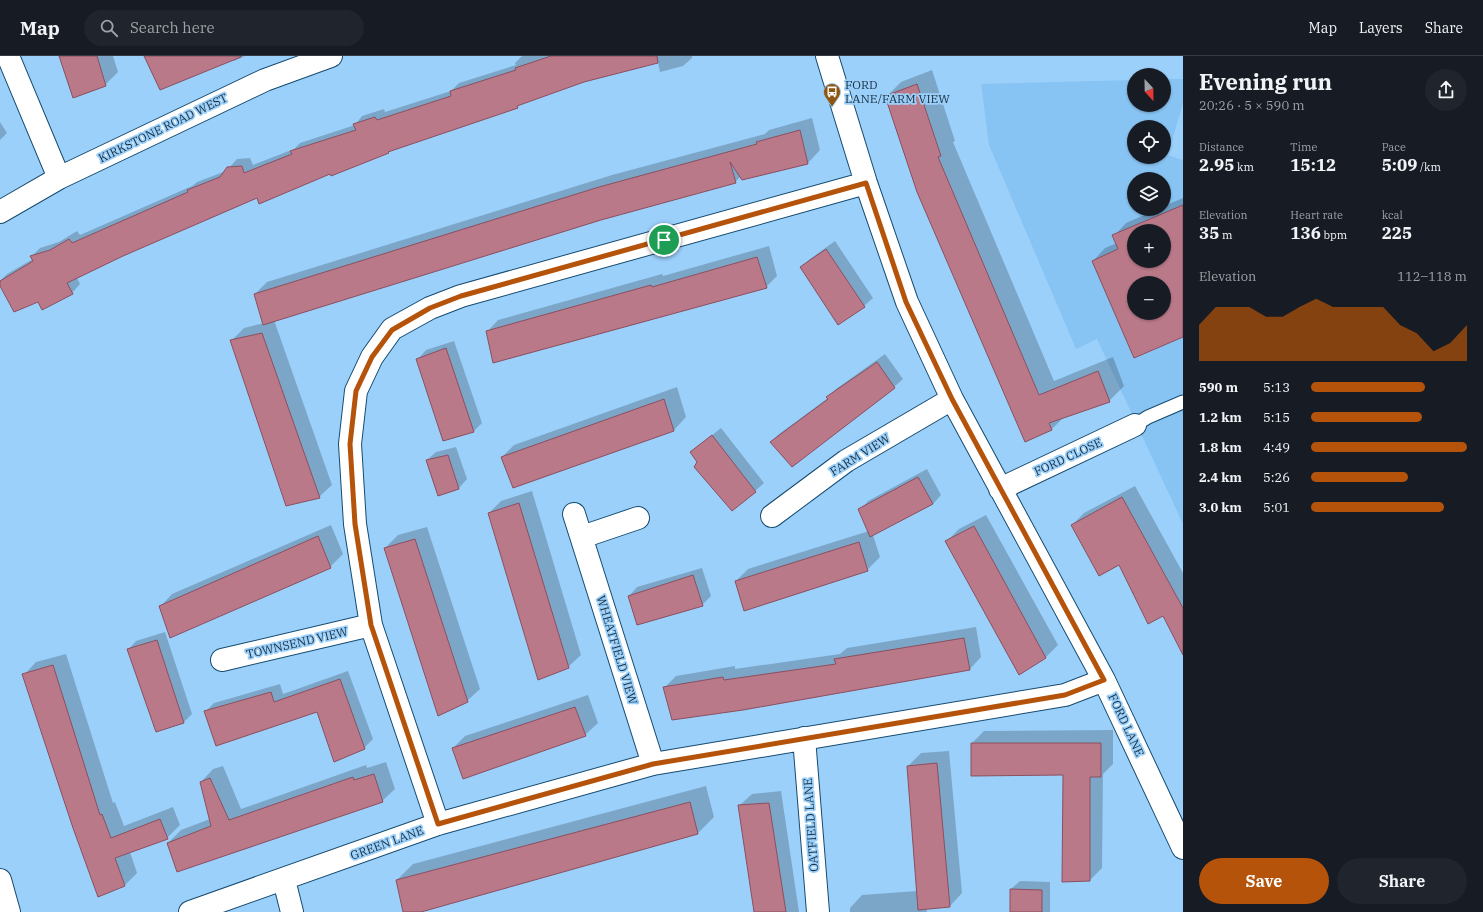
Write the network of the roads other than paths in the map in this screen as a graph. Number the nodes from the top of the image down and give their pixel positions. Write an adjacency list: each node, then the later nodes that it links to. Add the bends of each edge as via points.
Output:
1 (8, 56): 4 (street)
2 (331, 56): 4 (street, KIRKSTONE ROAD WEST, via 265,80)
3 (827, 56): 5 (street, FORD LANE)
4 (59, 178): 6 (street, KIRKSTONE ROAD WEST)
5 (866, 183): 7 (street, FORD LANE, via 906,302); 15 (street, via 461,296 430,308 392,330 372,357 356,391 350,444 355,524)
6 (0, 212)
7 (952, 399): 10 (street, FORD LANE); 12 (street, FARM VIEW, via 846,461)
8 (1183, 402): 9 (lane)
9 (1135, 425): 10 (street, FORD CLOSE)
10 (1000, 489): 17 (street, FORD LANE)
11 (574, 514): 14 (street, WHEATFIELD VIEW)
12 (772, 516)
13 (638, 518): 14 (street)
14 (582, 537): 19 (street, WHEATFIELD VIEW)
15 (371, 625): 16 (street, TOWNSEND VIEW); 20 (street)
16 (222, 660)
17 (1104, 680): 18 (street, GREEN LANE, via 1065,695); 21 (street, FORD LANE)
18 (804, 738): 19 (street, GREEN LANE); 27 (street, OATFIELD LANE)
19 (653, 764): 20 (street, GREEN LANE)
20 (438, 824): 23 (street, GREEN LANE)
21 (1183, 848)
22 (0, 880): 24 (street)
23 (284, 880): 25 (street, GREEN LANE); 26 (street)
24 (9, 912)
25 (190, 912)
26 (292, 912)
27 (818, 912)

